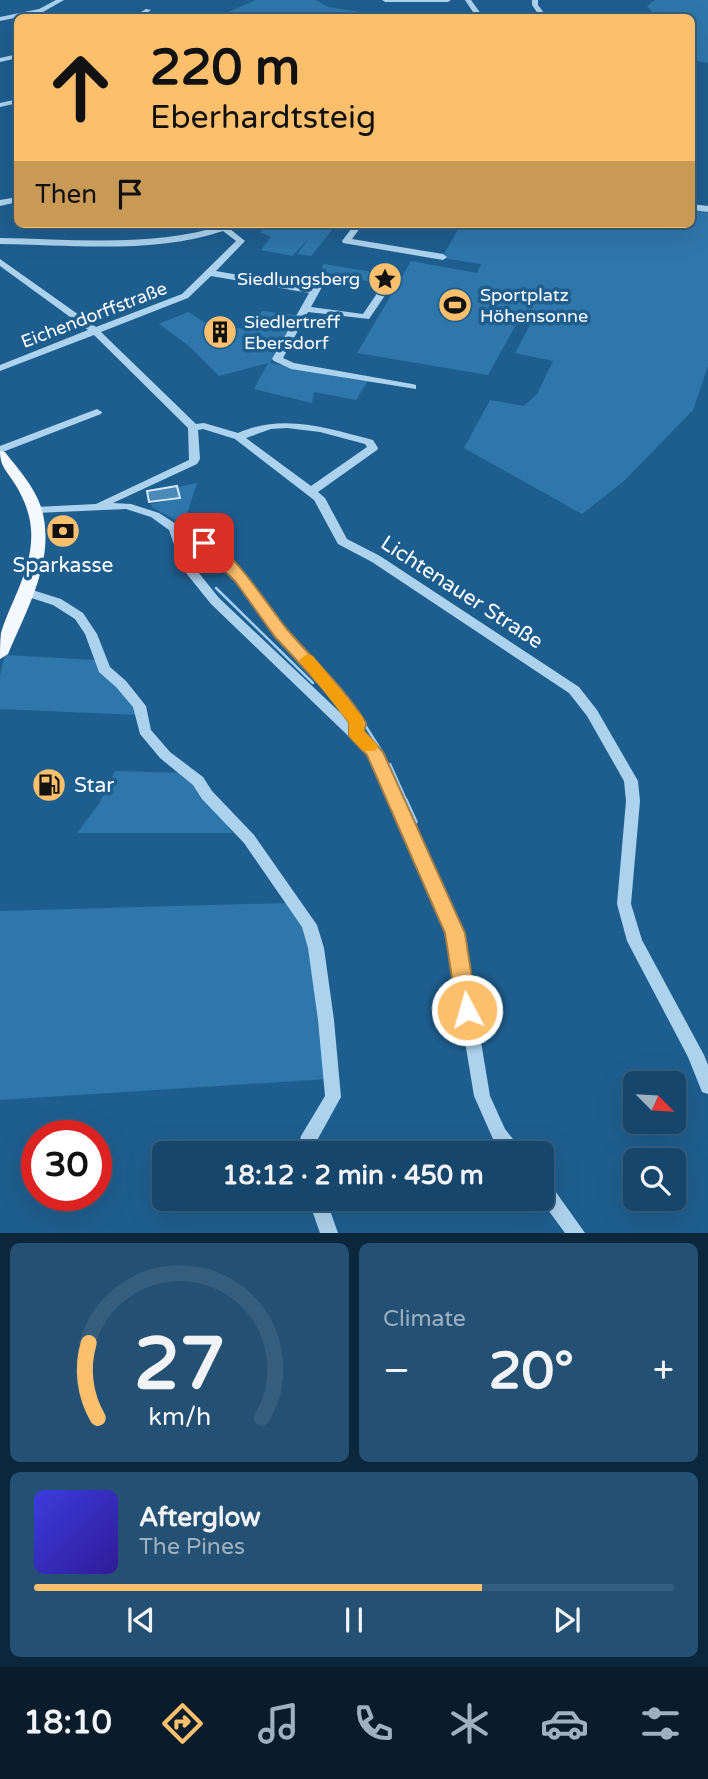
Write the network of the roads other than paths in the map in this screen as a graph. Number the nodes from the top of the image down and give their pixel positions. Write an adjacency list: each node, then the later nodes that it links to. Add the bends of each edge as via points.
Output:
1 (61, 0): 5 (street)
2 (385, 0): 3 (street)
3 (448, 0)
4 (148, 10): 6 (street)
5 (41, 14)
6 (141, 14)
7 (356, 228): 10 (street, via 346,242)
8 (225, 229): 9 (street, via 154,240); 12 (street, Eichendorffstraße, via 241,241)
9 (0, 241)
10 (443, 257)
11 (0, 262): 17 (street)
12 (211, 273): 15 (street); 17 (street, Eichendorffstraße, via 185,296)
13 (322, 278): 15 (street)
14 (385, 288): 16 (street, via 366,317)
15 (314, 291): 16 (street)
16 (305, 309): 19 (street, via 277,359)
17 (95, 331): 18 (street, Eichendorffstraße); 21 (street)
18 (0, 368)
19 (412, 387)
20 (97, 412): 23 (street)
21 (193, 427): 22 (street, Lichtenauer Straße); 25 (street, via 195,459 189,465)
22 (239, 437): 24 (street, Lichtenauer Straße); 24 (street, via 269,426 295,425 369,442 373,448)
23 (0, 453): 26 (main road, via 21,478)
24 (311, 491): 31 (street, Lichtenauer Straße, via 342,541 574,690 592,713 631,781 634,801 624,904 635,941 672,1007)
25 (101, 505): 26 (street); 27 (street, via 148,512)
26 (36, 510): 28 (main road, via 40,538)
27 (174, 528): 30 (street, via 188,568 215,601); 30 (street, via 185,526 240,578 281,633 334,690 357,723)
28 (26, 592): 29 (main road); 32 (street, via 57,602 79,616 104,669 139,706 145,732 165,755 198,780 207,796 249,839 309,925 326,1020 332,1097)
29 (0, 654)
30 (355, 732): 33 (street, via 374,752 455,933 482,1096)
31 (708, 1087)
32 (308, 1141)
33 (505, 1141)
34 (554, 1203): 37 (street)
35 (321, 1211): 36 (street)
36 (329, 1233)
37 (576, 1233)

